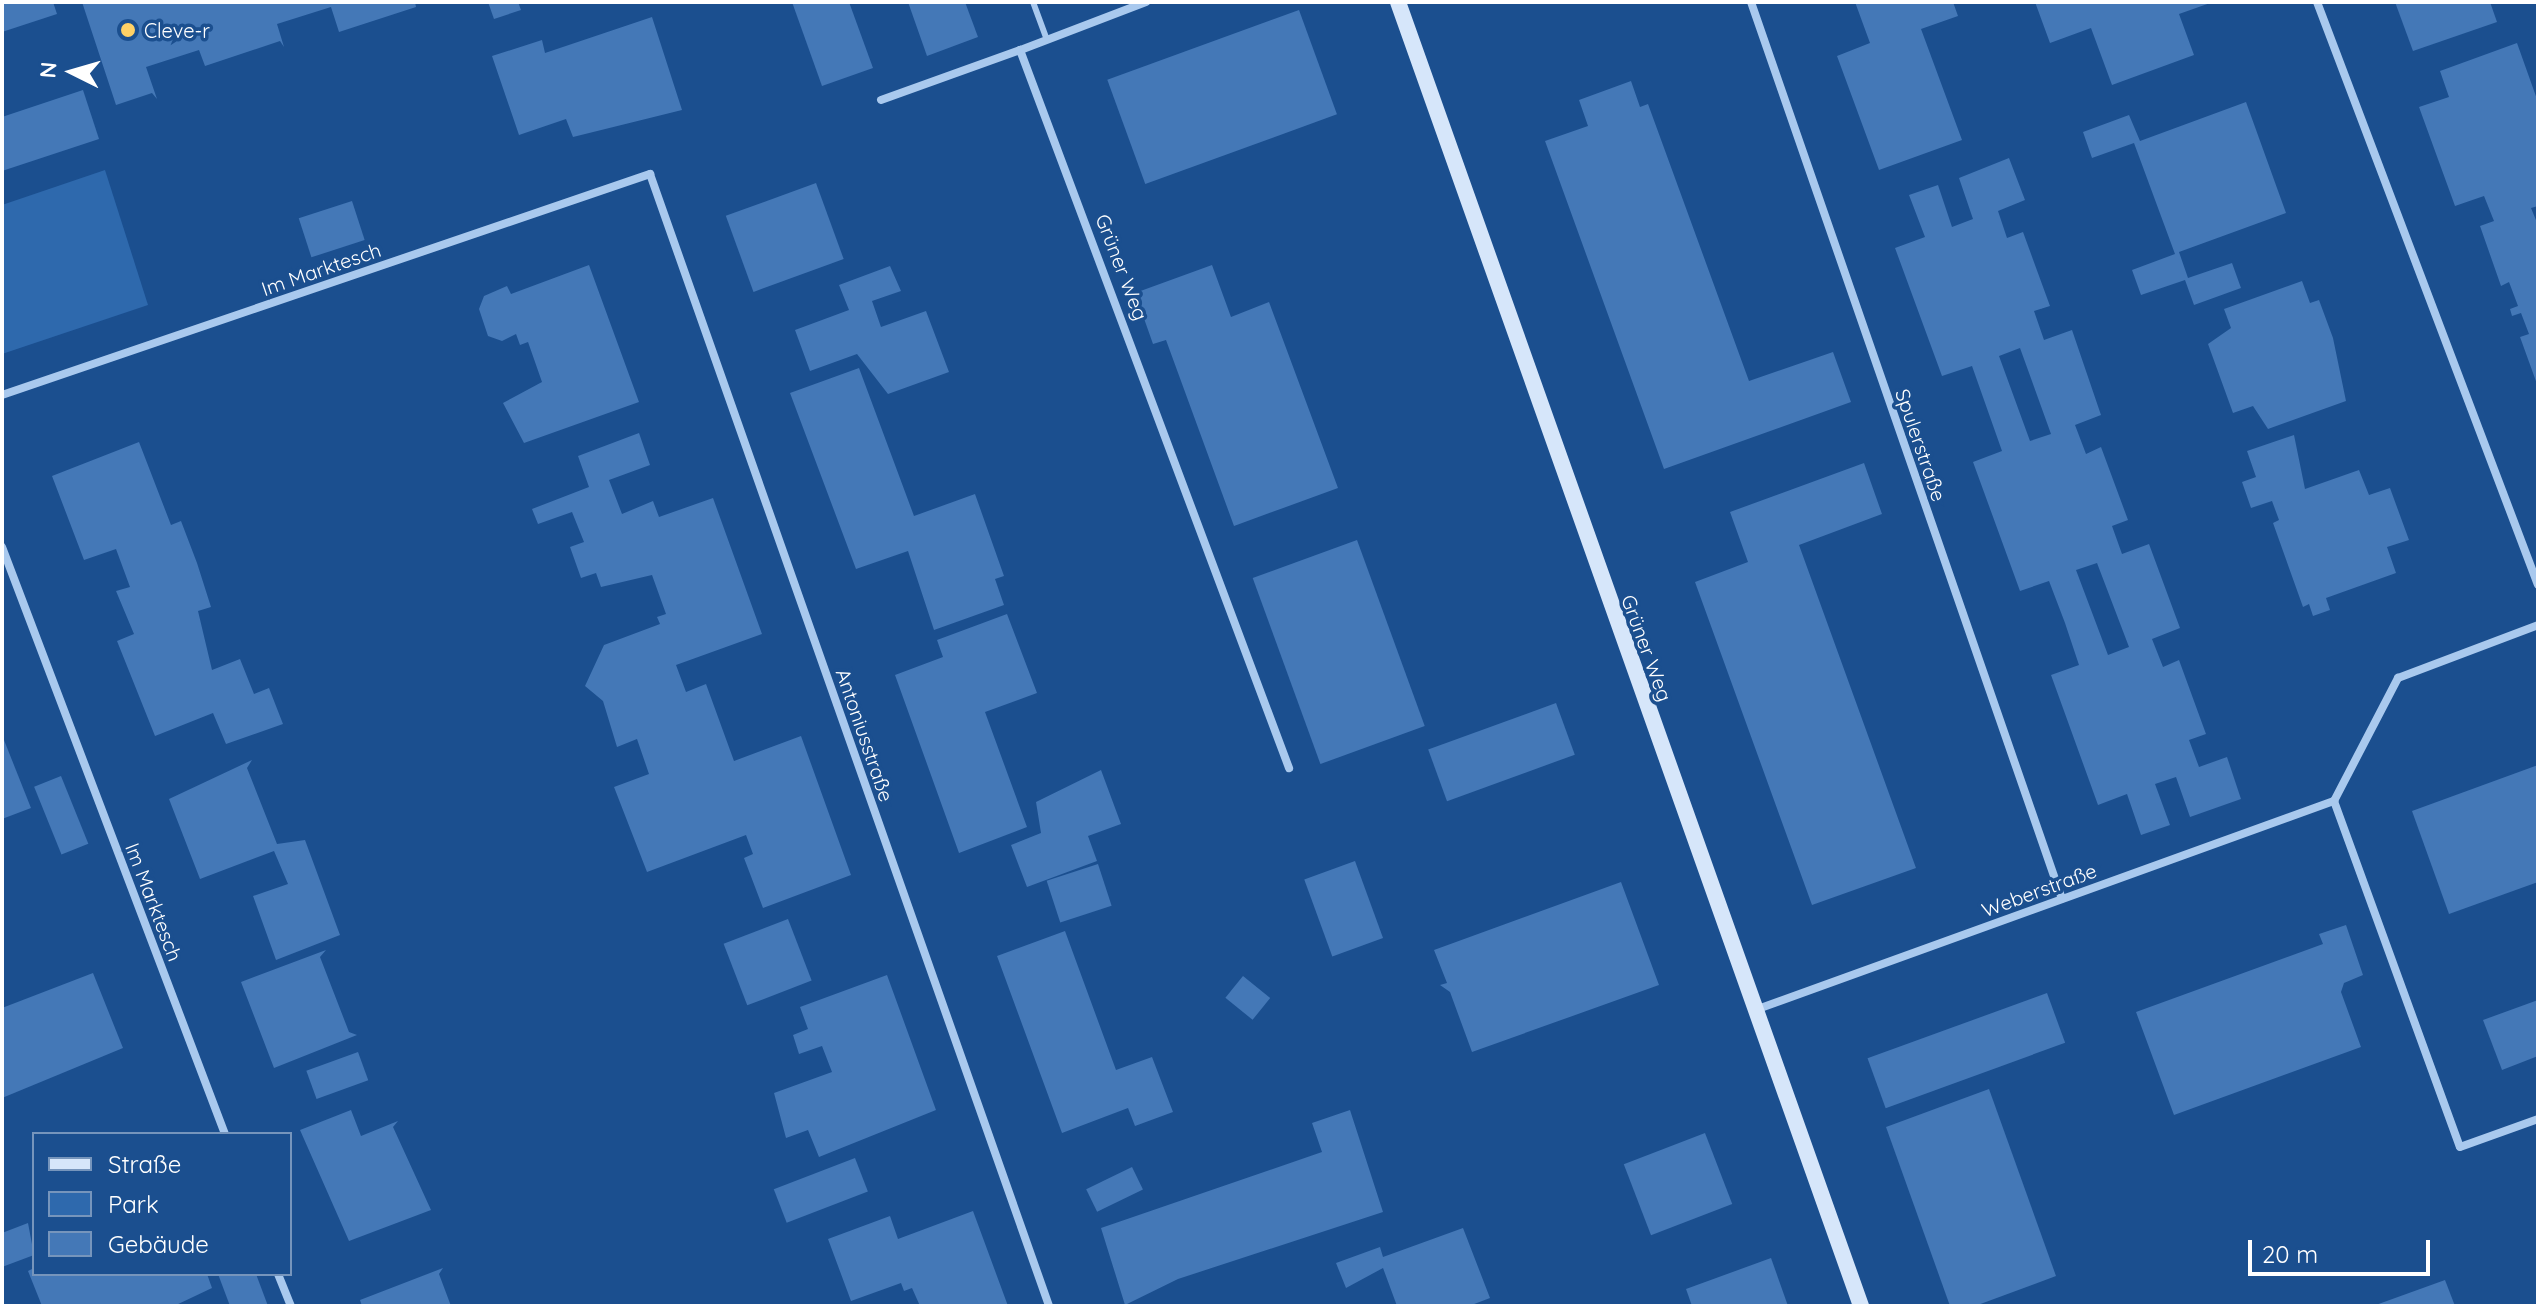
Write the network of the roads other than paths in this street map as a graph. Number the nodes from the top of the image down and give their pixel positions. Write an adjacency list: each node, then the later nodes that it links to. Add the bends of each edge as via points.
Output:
1 (1033, 2): 6 (lane)
2 (1146, 2): 6 (street)
3 (1398, 2): 17 (street, Grüner Weg)
4 (1751, 2): 16 (street, Spulerstraße)
5 (2317, 2): 12 (street)
6 (1047, 40): 7 (street)
7 (1020, 50): 8 (street); 14 (street, Grüner Weg)
8 (881, 100)
9 (650, 174): 10 (street, Im Marktesch); 22 (street, Antoniusstraße)
10 (2, 395)
11 (2, 547): 19 (street, Im Marktesch)
12 (2538, 585)
13 (2538, 625): 15 (street, via 2398,678)
14 (1289, 768)
15 (2334, 801): 16 (street, Weberstraße); 18 (street, via 2460,1147)
16 (2062, 899): 17 (street, Weberstraße)
17 (1755, 1010): 23 (street, Grüner Weg)
18 (2538, 1119)
19 (224, 1132)
20 (279, 1276): 21 (street)
21 (291, 1306)
22 (1049, 1306)
23 (1861, 1306)

